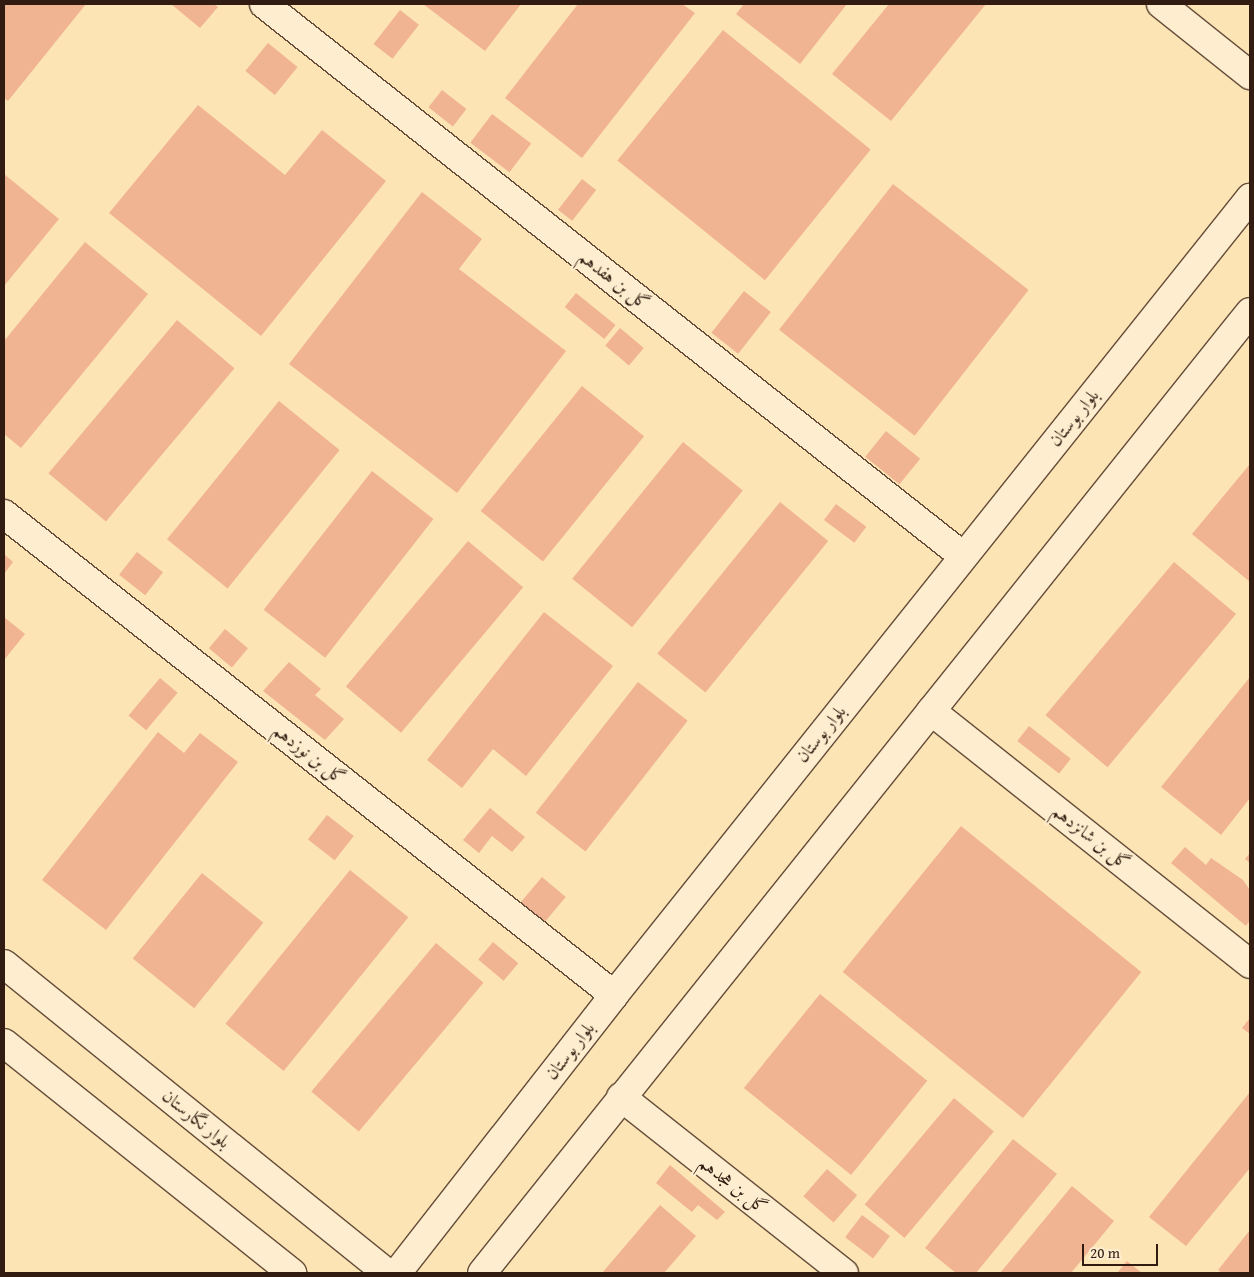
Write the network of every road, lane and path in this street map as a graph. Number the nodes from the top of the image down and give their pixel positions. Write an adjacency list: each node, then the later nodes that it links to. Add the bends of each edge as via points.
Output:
1 (264, 4): 7 (street, گل بن هفدهم)
2 (1161, 4): 3 (street)
3 (1250, 75)
4 (1250, 198): 7 (street, بلوار بوستان)
5 (1250, 312): 8 (street)
6 (4, 514): 11 (street, گل بن نوزدهم)
7 (963, 556): 11 (street, بلوار بوستان)
8 (931, 711): 10 (street, گل بن شانزدهم); 13 (street)
9 (4, 964): 17 (street, بلوار نگارستان)
10 (1250, 964)
11 (614, 995): 18 (street, بلوار بوستان)
12 (4, 1043): 14 (street)
13 (622, 1097): 19 (street); 20 (street, گل بن هجدهم)
14 (248, 1238): 15 (street); 16 (street)
15 (266, 1273)
16 (292, 1273)
17 (388, 1273)
18 (397, 1273)
19 (482, 1273)
20 (844, 1273)

